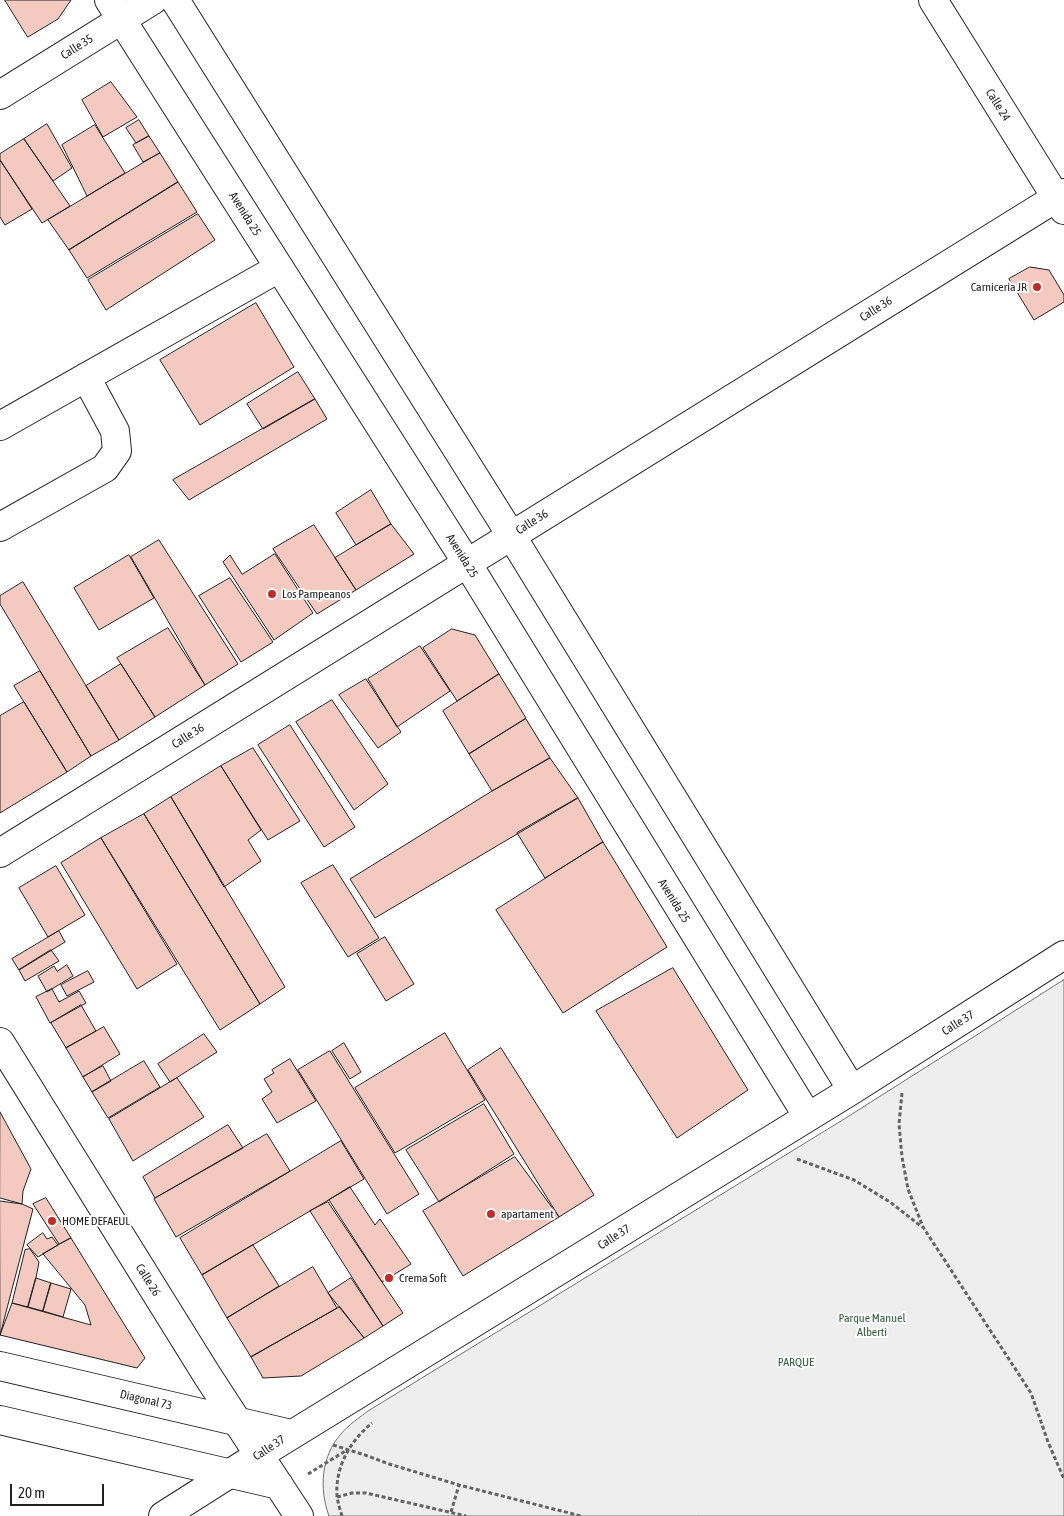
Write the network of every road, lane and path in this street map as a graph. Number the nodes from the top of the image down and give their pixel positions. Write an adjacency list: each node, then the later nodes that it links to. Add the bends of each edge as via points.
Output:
1 (153, 0): 4 (main road, Calle 35)
2 (175, 0): 11 (main road)
3 (932, 0): 6 (main road, Calle 24)
4 (115, 10): 5 (main road, Calle 35); 7 (main road, Avenida 25)
5 (0, 95)
6 (1061, 200): 11 (main road, Calle 36)
7 (279, 268): 8 (main road); 12 (main road, Avenida 25)
8 (86, 377): 9 (main road); 10 (main road, via 115,431 117,450 104,468)
9 (0, 426)
10 (0, 527)
11 (511, 536): 12 (main road, Calle 36); 16 (main road)
12 (467, 563): 13 (main road, Calle 36); 18 (main road, Avenida 25)
13 (0, 853)
14 (1064, 955): 16 (main road, Calle 37)
15 (0, 1042): 23 (main road, Calle 26)
16 (852, 1090): 18 (main road, Calle 37)
17 (902, 1090): 20 (path, via 899,1124 902,1157 908,1189)
18 (808, 1117): 25 (main road, Calle 37)
19 (794, 1158): 20 (path, via 854,1180)
20 (923, 1227): 29 (path, via 1032,1393)
21 (0, 1366): 23 (main road, Diagonal 73)
22 (0, 1420): 28 (main road)
23 (237, 1421): 25 (main road, Diagonal 73); 27 (main road, Calle 26)
24 (373, 1422): 26 (path)
25 (291, 1434): 27 (main road, Calle 37)
26 (348, 1450): 30 (path, via 308,1474); 31 (path); 32 (path, via 338,1482)
27 (259, 1455): 28 (main road, Calle 37); 30 (main road, Calle 26)
28 (229, 1474): 30 (main road); 34 (main road, Calle 37)
29 (1064, 1479)
30 (279, 1485): 35 (main road, Calle 26)
31 (459, 1485): 33 (path); 38 (path)
32 (338, 1497): 33 (path, via 366,1493); 36 (path)
33 (451, 1512): 37 (path)
34 (163, 1516)
35 (299, 1516)
36 (342, 1516)
37 (466, 1516)
38 (581, 1516)

